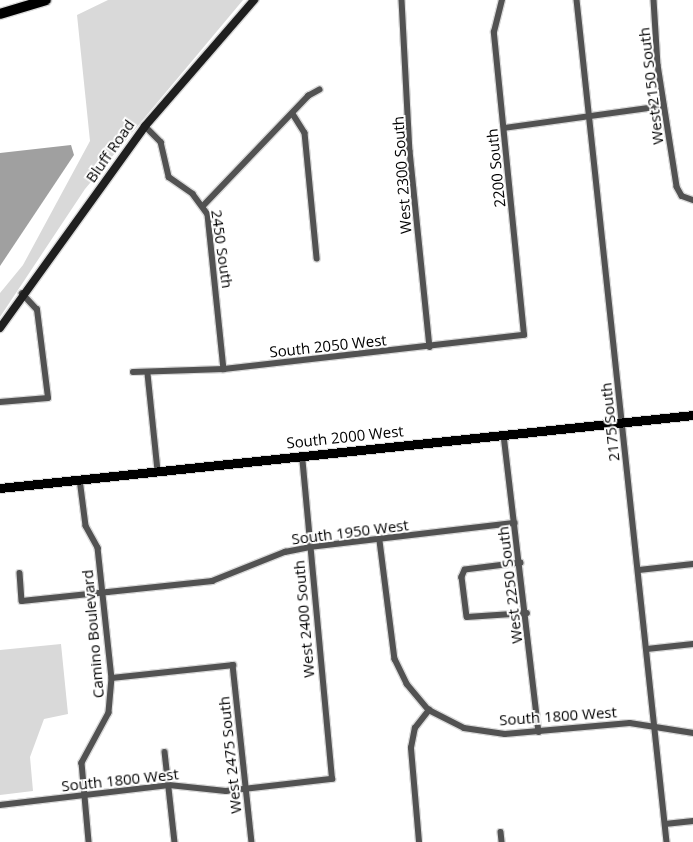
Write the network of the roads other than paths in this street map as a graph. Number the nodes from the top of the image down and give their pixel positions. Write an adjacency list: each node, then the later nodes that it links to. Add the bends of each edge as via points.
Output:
1 (46, 0): 7 (highway)
2 (254, 0): 12 (street, Bluff Road)
3 (402, 0): 20 (street, West 2300 South, via 410,151)
4 (502, 0): 13 (street, 2200 South, via 494,32)
5 (576, 0): 11 (street, 2175 South)
6 (654, 0): 9 (street, West 2150 South)
7 (0, 14)
8 (320, 90): 10 (street)
9 (663, 106): 11 (street); 14 (street, West 2150 South, via 682,196)
10 (293, 114): 15 (street); 16 (street, via 305,133)
11 (588, 118): 13 (street); 26 (street, 2175 South)
12 (145, 126): 15 (street, 2450 South, via 162,142 170,177); 17 (street, Bluff Road)
13 (504, 128): 19 (street, 2200 South)
14 (693, 200)
15 (204, 205): 21 (street, 2450 South)
16 (317, 258)
17 (22, 294): 18 (street, Bluff Road); 24 (street, via 37,310 48,398)
18 (0, 328)
19 (524, 334): 20 (street, South 2050 West, via 466,339)
20 (430, 347): 21 (street, South 2050 West)
21 (224, 369): 23 (street, South 2050 West)
22 (133, 372): 23 (street, South 2050 West)
23 (148, 374): 29 (street)
24 (0, 402)
25 (693, 415): 26 (main road, South 2000 West)
26 (623, 424): 27 (main road, South 2000 West); 37 (street, 2175 South)
27 (504, 435): 28 (main road, South 2000 West); 32 (street, West 2250 South)
28 (302, 456): 29 (main road, South 2000 West); 34 (street, West 2400 South)
29 (158, 471): 30 (main road, South 2000 West)
30 (80, 479): 31 (main road, South 2000 West); 39 (street, Camino Boulevard)
31 (0, 488)
32 (514, 523): 33 (street, South 1950 West); 35 (street, West 2250 South)
33 (380, 541): 34 (street, South 1950 West); 44 (street, via 395,659)
34 (310, 547): 39 (street, South 1950 West, via 212,581); 49 (street, West 2400 South)
35 (522, 563): 40 (street, West 2250 South); 40 (street, via 466,570 462,577 467,617)
36 (693, 564): 37 (street)
37 (639, 570): 42 (street, 2175 South)
38 (20, 573): 39 (street, South 1950 West, via 22,601)
39 (103, 592): 43 (street, Camino Boulevard)
40 (527, 613): 46 (street, West 2250 South)
41 (693, 644): 42 (street)
42 (647, 649): 45 (street, 2175 South)
43 (112, 678): 51 (street, West 2475 South, via 233,664); 52 (street, Camino Boulevard, via 110,713 82,763)
44 (429, 710): 46 (street, South 1800 West, via 464,728 505,734); 60 (street, via 415,728 411,748)
45 (655, 726): 46 (street, South 1800 West, via 618,724); 47 (street, South 1800 West); 55 (street, 2175 South)
46 (539, 732)
47 (693, 733)
48 (165, 752): 50 (street)
49 (332, 779): 51 (street, South 1800 West)
50 (169, 785): 51 (street, South 1800 West); 52 (street, South 1800 West); 58 (street)
51 (247, 790): 59 (street, West 2475 South)
52 (84, 796): 53 (street, South 1800 West); 57 (street, Camino Boulevard)
53 (0, 805)
54 (693, 821): 55 (street)
55 (665, 824): 62 (street, 2175 South)
56 (501, 832): 61 (street)
57 (89, 842)
58 (175, 842)
59 (252, 842)
60 (420, 842)
61 (502, 842)
62 (667, 842)

